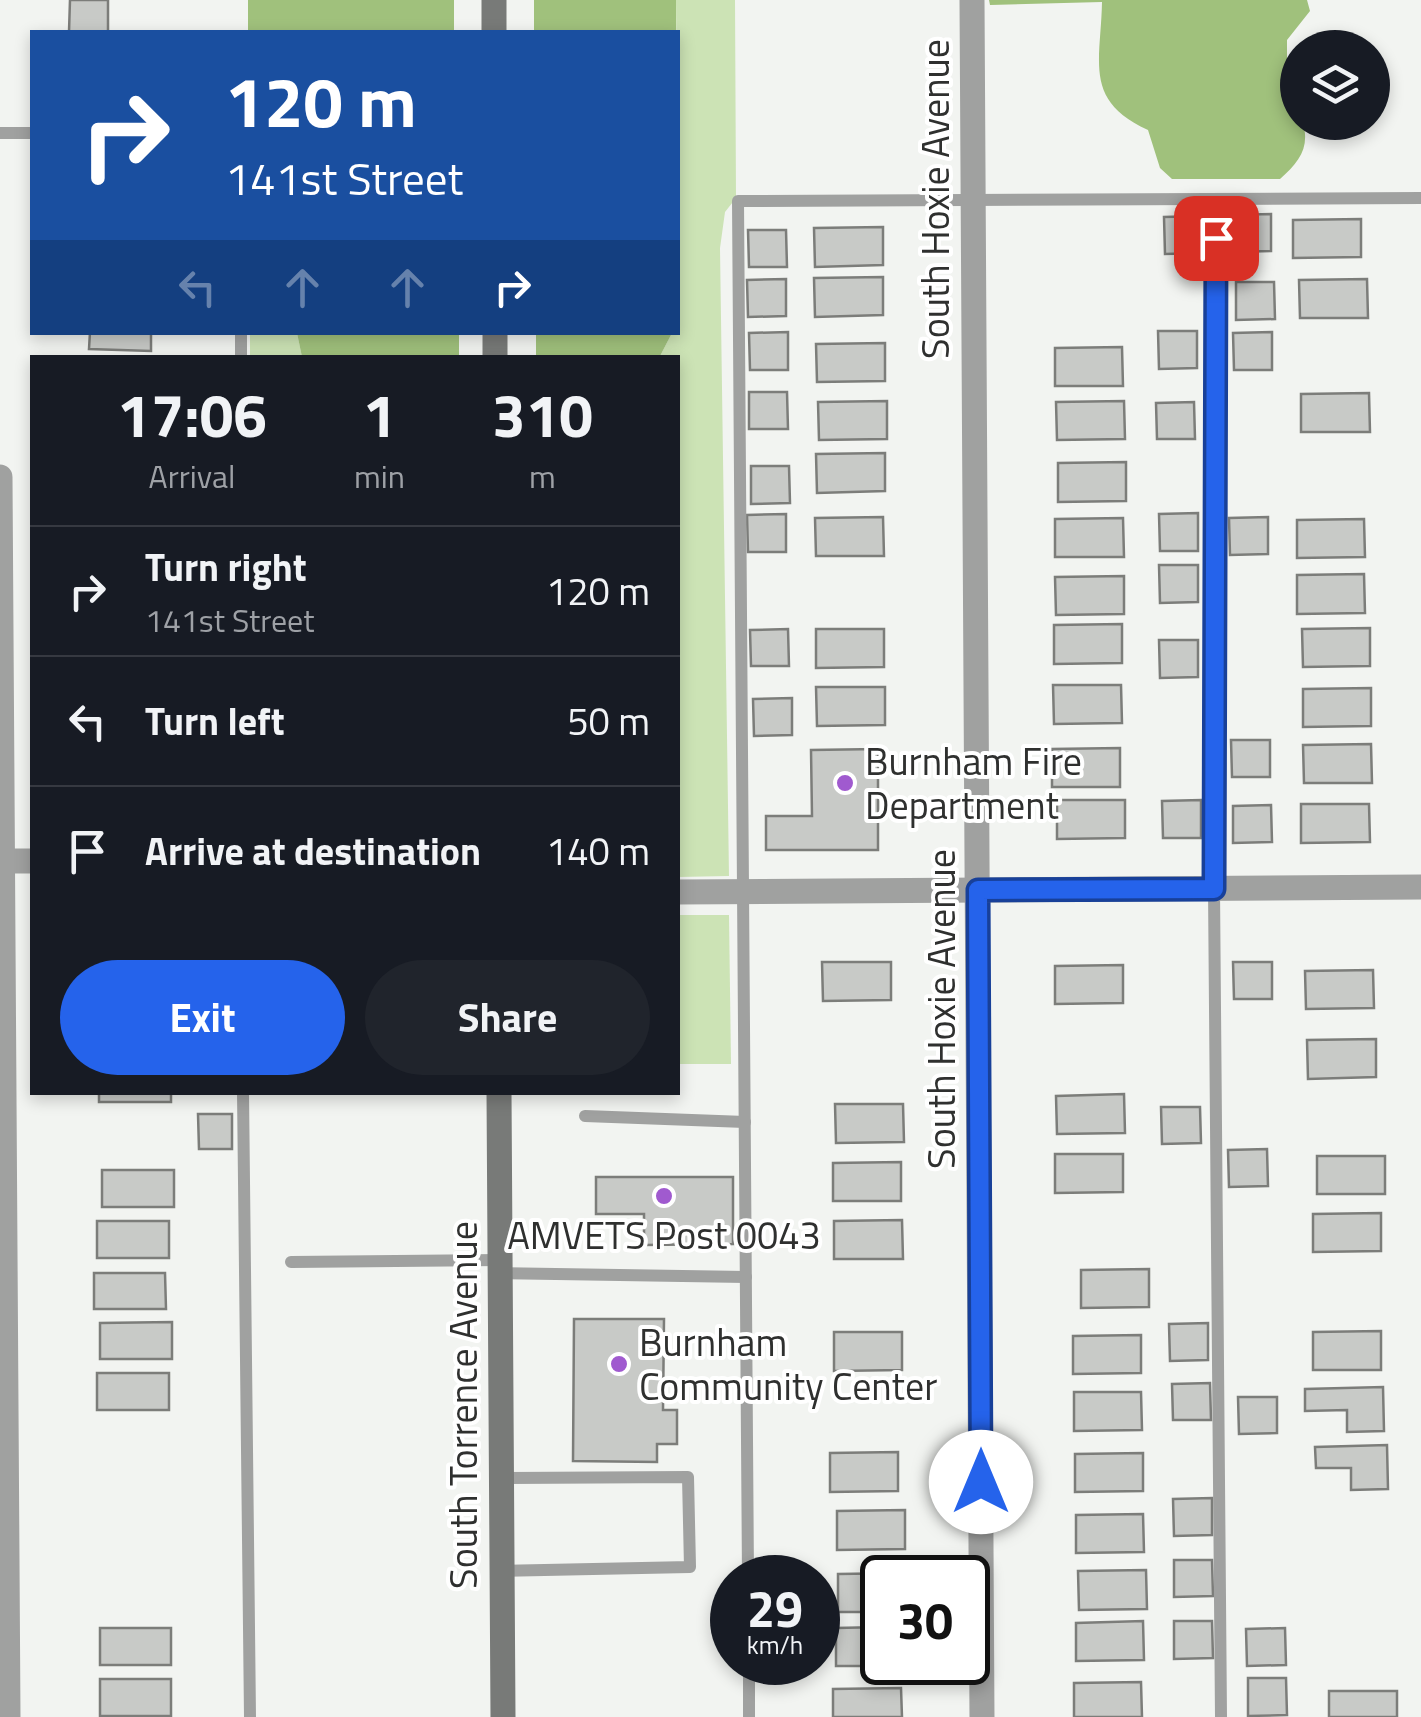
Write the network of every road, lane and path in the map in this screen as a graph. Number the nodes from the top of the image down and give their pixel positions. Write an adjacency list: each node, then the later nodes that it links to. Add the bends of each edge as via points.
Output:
1 (494, 0): 3 (main road)
2 (972, 0): 8 (street, South Hoxie Avenue)
3 (494, 30)
4 (0, 132): 5 (lane)
5 (30, 132)
6 (1421, 198): 7 (lane)
7 (1216, 199): 8 (lane); 13 (lane)
8 (972, 200): 14 (street, South Hoxie Avenue); 16 (lane, via 738,201)
9 (0, 477): 10 (street)
10 (2, 861): 11 (street); 28 (street)
11 (30, 861)
12 (1421, 887): 13 (street)
13 (1214, 889): 14 (street); 33 (lane)
14 (978, 890): 16 (street); 32 (street, South Hoxie Avenue)
15 (680, 892): 16 (street)
16 (743, 892): 20 (lane)
17 (243, 1095): 29 (lane)
18 (499, 1095): 22 (main road, South Torrence Avenue)
19 (585, 1116): 20 (lane)
20 (745, 1122): 23 (lane)
21 (292, 1262): 22 (lane)
22 (500, 1267): 23 (lane); 24 (main road, South Torrence Avenue)
23 (746, 1277): 25 (lane)
24 (501, 1478): 26 (main road, South Torrence Avenue); 26 (lane, via 688,1477 690,1567)
25 (748, 1555)
26 (502, 1571): 30 (main road, South Torrence Avenue)
27 (749, 1685): 31 (lane)
28 (8, 1717)
29 (250, 1717)
30 (503, 1717)
31 (749, 1717)
32 (982, 1717)
33 (1221, 1717)

